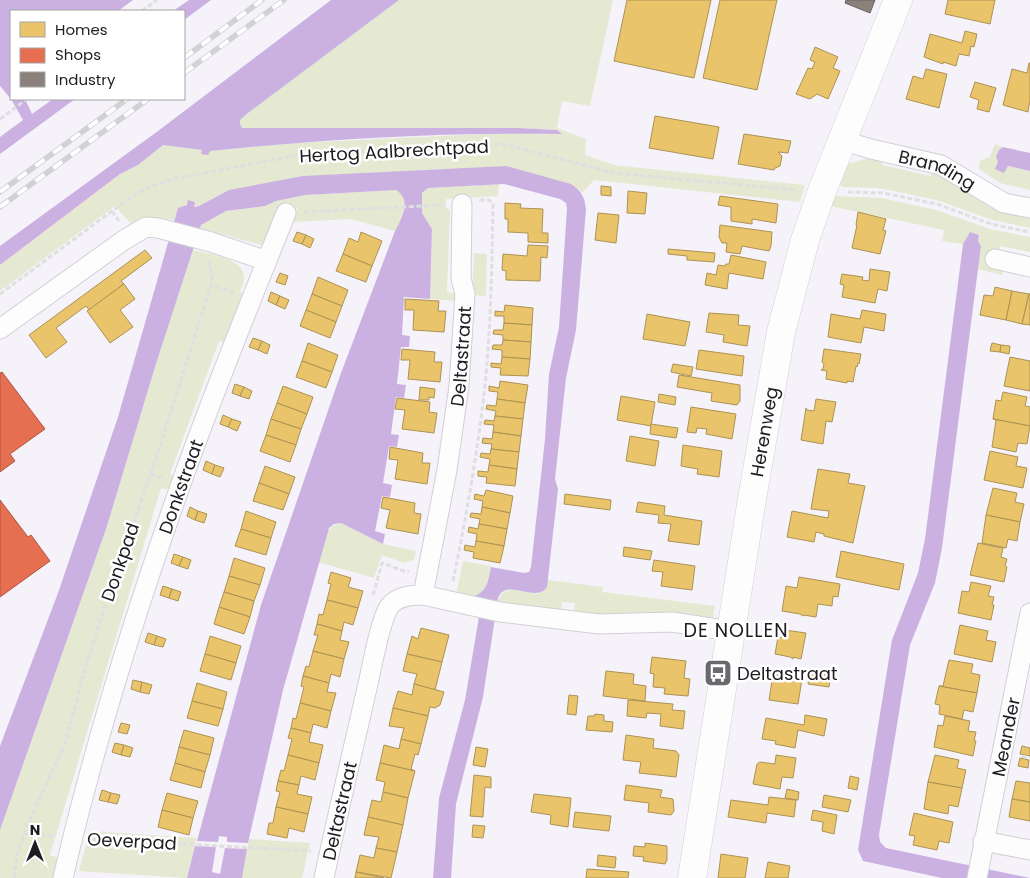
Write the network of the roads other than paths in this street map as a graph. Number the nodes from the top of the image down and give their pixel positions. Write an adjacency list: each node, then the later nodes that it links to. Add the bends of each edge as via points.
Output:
1 (898, 0): 2 (street, Herenweg)
2 (842, 140): 4 (street, Branding, via 941,165 1004,203); 12 (street, Herenweg, via 804,240 781,332)
3 (462, 204): 10 (street, Deltastraat, via 461,278 465,294 458,386 447,470)
4 (1030, 208)
5 (286, 213): 7 (street, Donkstraat)
6 (995, 259): 8 (street)
7 (267, 261): 9 (street, via 209,249 158,228 146,227); 17 (street, Donkstraat, via 181,484 146,588 104,723)
8 (1030, 267)
9 (0, 329)
10 (423, 595): 12 (street, Deltastraat, via 500,612 600,624 672,622); 18 (street, Deltastraat, via 411,595 395,601 385,615)
11 (1030, 613): 13 (street, Meander)
12 (731, 631): 19 (street, Herenweg)
13 (1025, 664): 14 (street, Meander)
14 (984, 841): 15 (street); 16 (street, Meander)
15 (1030, 850)
16 (979, 869)
17 (63, 878)
18 (324, 878)
19 (692, 878)

